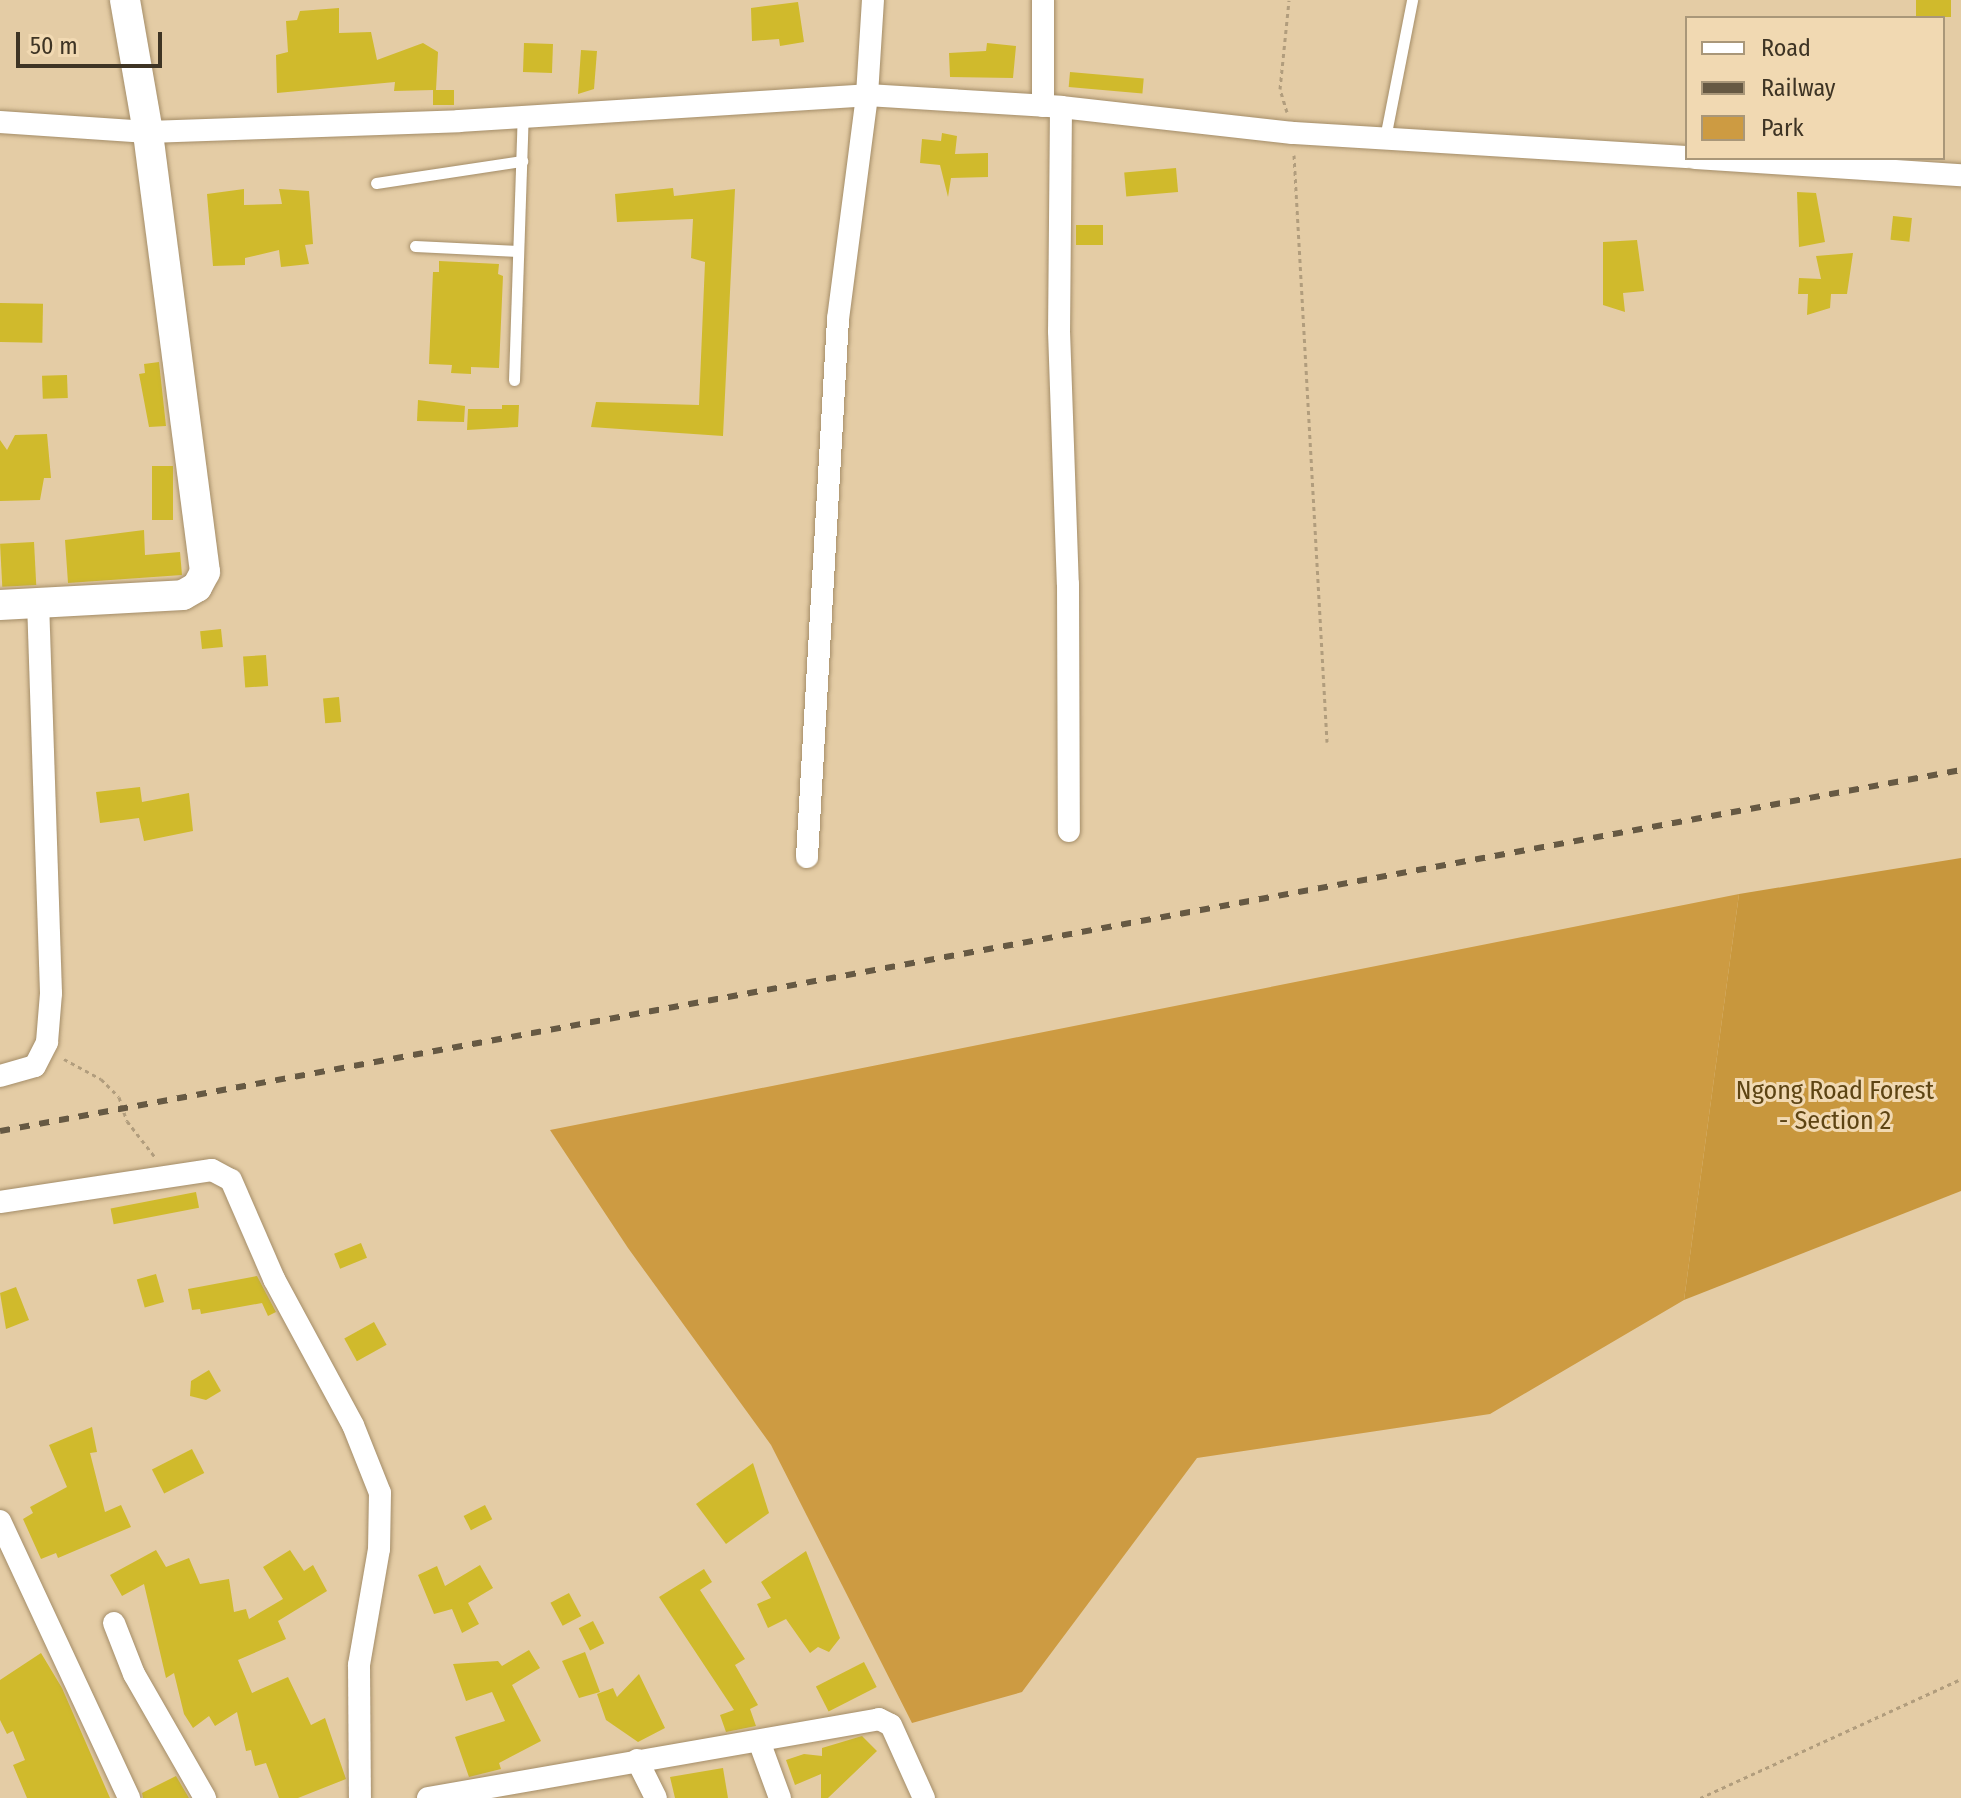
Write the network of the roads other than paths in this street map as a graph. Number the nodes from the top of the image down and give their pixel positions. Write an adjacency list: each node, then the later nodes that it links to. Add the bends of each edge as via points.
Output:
1 (125, 0): 9 (main road)
2 (873, 0): 5 (street)
3 (1043, 0): 6 (street)
4 (1412, 0): 10 (lane)
5 (867, 95): 6 (street); 7 (street); 23 (street, via 838,319)
6 (1052, 106): 10 (street); 22 (street, via 1068,584)
7 (523, 114): 9 (street); 13 (lane)
8 (0, 122): 9 (street)
9 (148, 132): 20 (main road, via 205,572 197,587 183,595)
10 (1385, 138): 11 (street)
11 (1685, 157)
12 (1763, 160): 14 (street)
13 (522, 161): 16 (lane); 18 (lane)
14 (1797, 161): 15 (street)
15 (1961, 175)
16 (376, 183)
17 (415, 246): 18 (lane)
18 (518, 251): 19 (lane)
19 (514, 380)
20 (38, 604): 21 (main road); 24 (street, via 51,993 47,1042 35,1066)
21 (0, 605)
22 (1069, 831)
23 (807, 857)
24 (0, 1076)
25 (0, 1202): 33 (street, via 212,1170 231,1180 274,1279 370,1462 380,1493 379,1549 359,1665)
26 (0, 1521): 31 (street)
27 (114, 1623): 32 (street, via 134,1674)
28 (759, 1741): 29 (street); 36 (street); 37 (street, via 885,1720)
29 (637, 1760): 30 (street); 35 (street)
30 (491, 1792): 34 (street)
31 (129, 1798)
32 (205, 1798)
33 (360, 1798)
34 (428, 1798)
35 (656, 1798)
36 (780, 1798)
37 (924, 1798)

